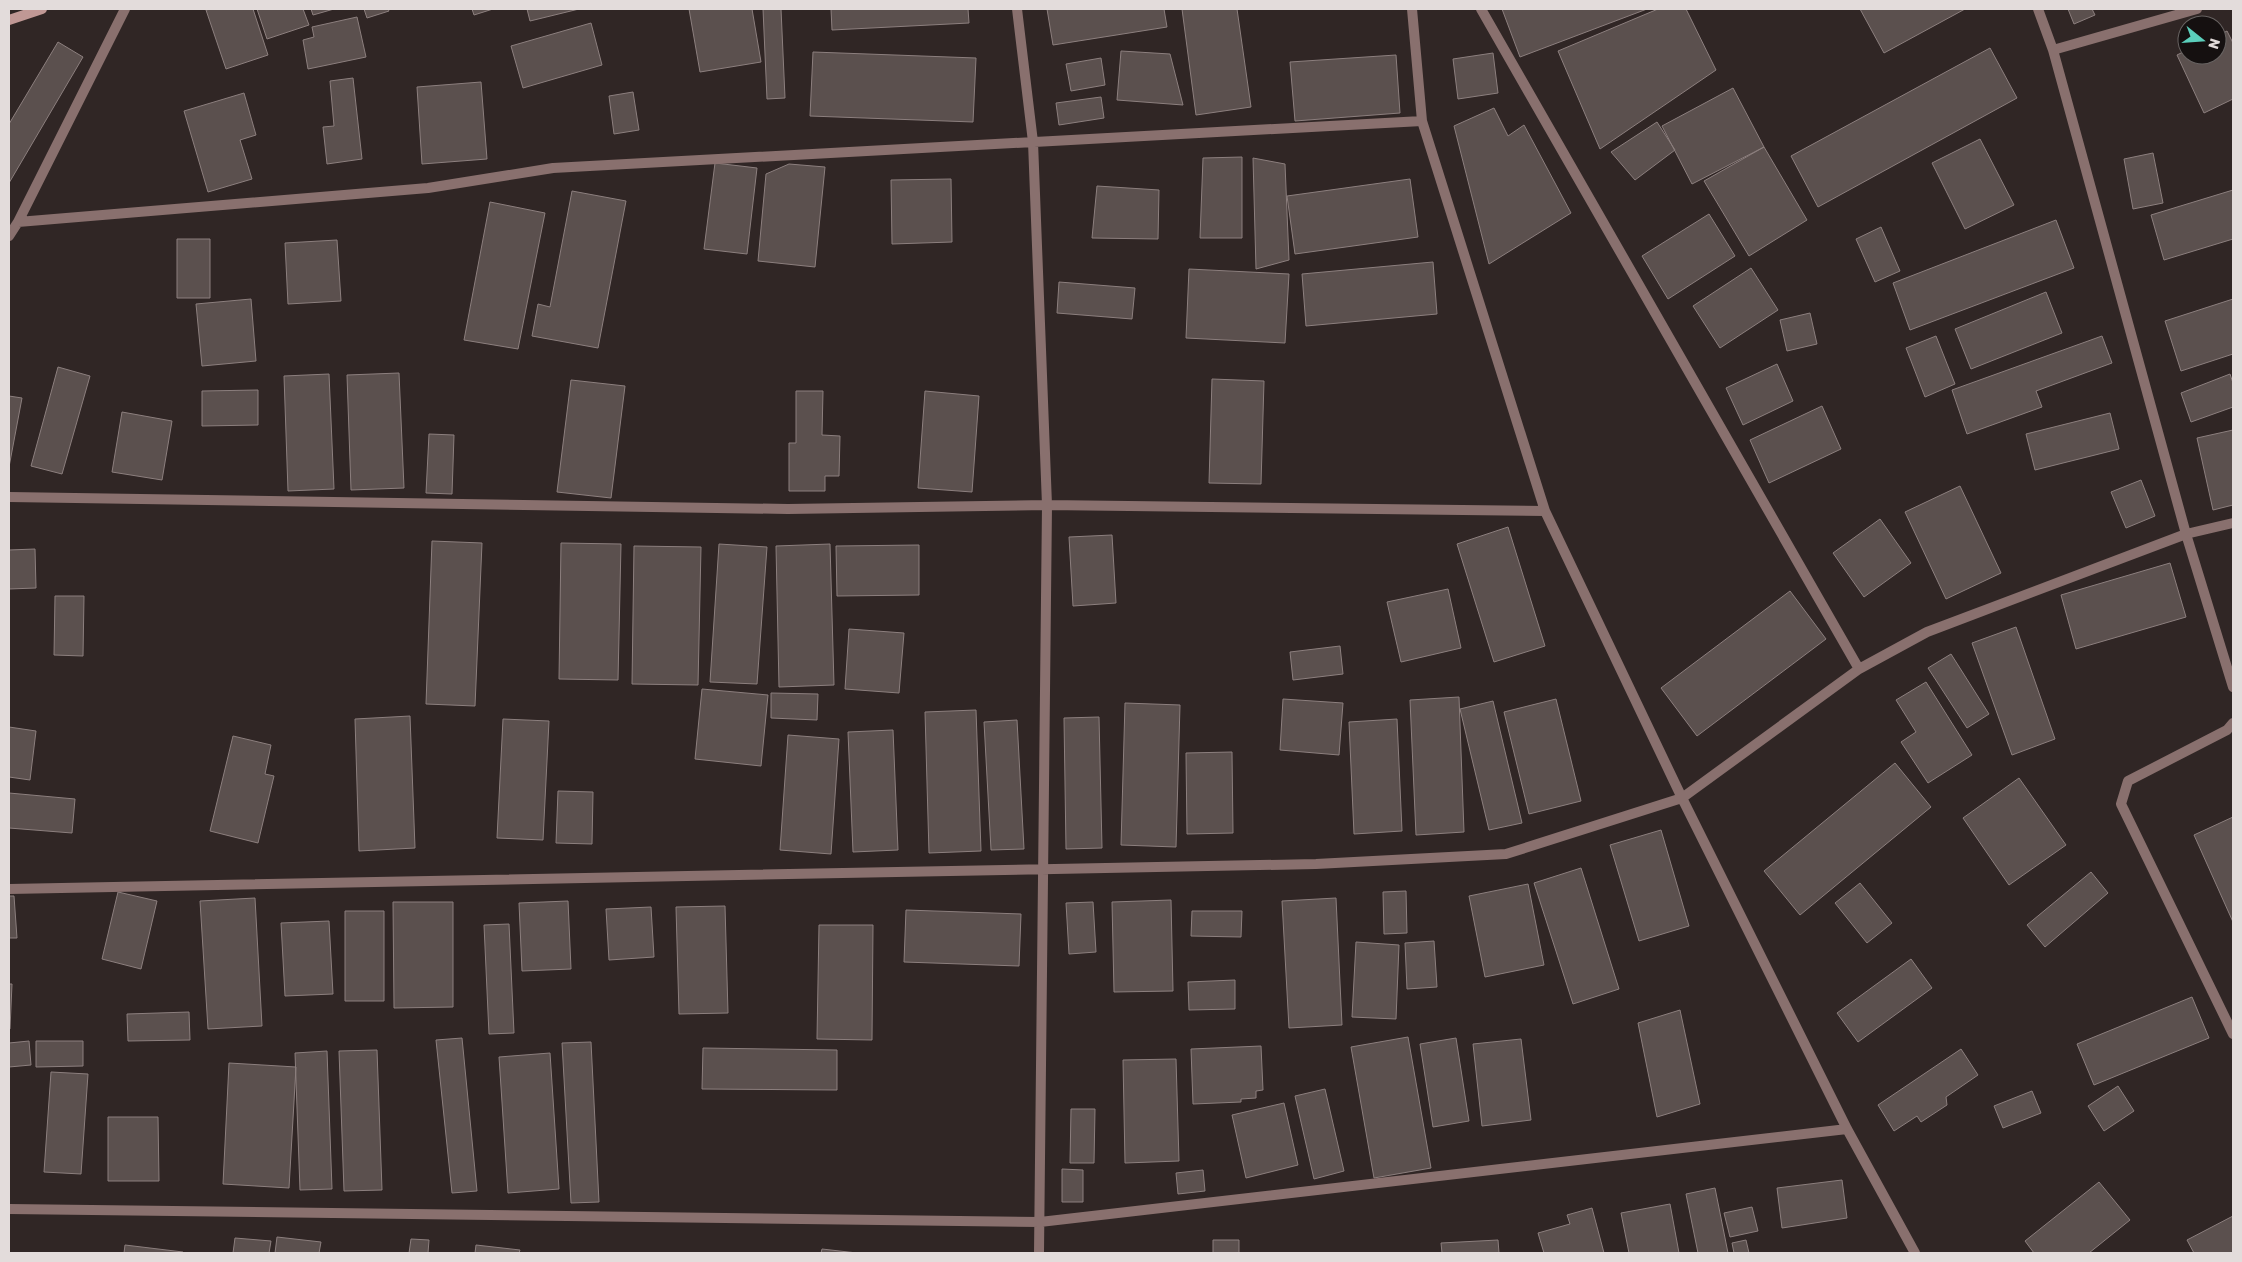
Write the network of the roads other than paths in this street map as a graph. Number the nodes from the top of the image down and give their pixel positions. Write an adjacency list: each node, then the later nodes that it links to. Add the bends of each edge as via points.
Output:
1 (42, 9): 8 (street)
2 (125, 9): 12 (street)
3 (1017, 9): 11 (street)
4 (1412, 9): 10 (street)
5 (1481, 9): 19 (street)
6 (2038, 9): 9 (street)
7 (2197, 9): 9 (street)
8 (9, 20)
9 (2053, 50): 18 (street)
10 (1422, 121): 11 (street); 16 (street)
11 (1033, 142): 12 (street, via 553,168 428,188); 15 (street)
12 (18, 222): 13 (street)
13 (9, 236)
14 (9, 497): 15 (street, via 788,509)
15 (1047, 505): 16 (street); 23 (street)
16 (1545, 511): 22 (street)
17 (2233, 523): 18 (street)
18 (2186, 534): 19 (street, via 1927,632); 20 (street)
19 (1860, 669): 22 (street)
20 (2233, 686)
21 (2233, 723): 25 (street, via 2227,730 2128,781 2121,804)
22 (1682, 798): 23 (street, via 1506,854 1316,864); 26 (street)
23 (1043, 870): 24 (street); 28 (street)
24 (9, 889)
25 (2233, 1034)
26 (1847, 1129): 28 (street); 30 (street)
27 (9, 1209): 28 (street)
28 (1040, 1222): 29 (street)
29 (1039, 1253)
30 (1915, 1253)

